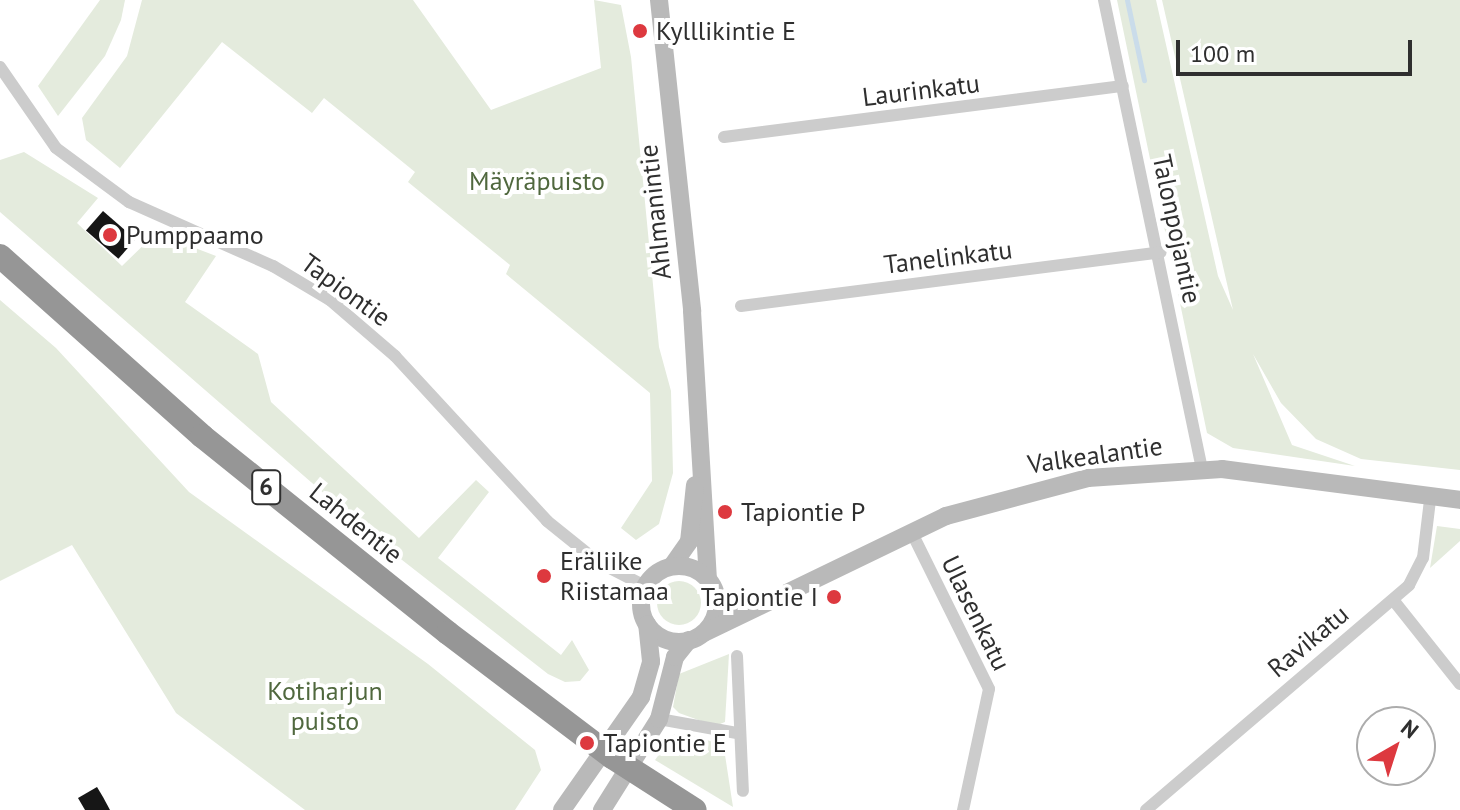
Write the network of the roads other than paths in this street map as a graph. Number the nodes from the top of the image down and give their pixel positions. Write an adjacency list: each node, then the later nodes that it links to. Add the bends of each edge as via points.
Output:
1 (659, 0): 9 (main road, Ahlmanintie)
2 (1104, 0): 4 (street, Talonpojantie)
3 (0, 67): 16 (street, Tapiontie, via 56,148 92,177 129,202 273,266 330,300 395,356 547,521 598,562)
4 (1123, 86): 5 (street, Laurinkatu); 6 (street, Talonpojantie)
5 (724, 137)
6 (1161, 252): 8 (street, Tanelinkatu); 10 (street, Talonpojantie)
7 (0, 256): 26 (highway, Lahdentie / 6, via 202,436 542,704)
8 (741, 306)
9 (700, 418): 14 (main road, Ahlmanintie, via 692,531); 15 (main road, Ahlmanintie)
10 (1202, 469): 11 (main road, Valkealantie); 13 (main road, Valkealantie, via 1028,489)
11 (1430, 500): 12 (main road); 18 (street, Ravikatu, via 1423,558)
12 (1460, 500)
13 (911, 531): 17 (main road, Valkealantie); 29 (street, Ulasenkatu, via 989,689)
14 (672, 566): 15 (main road); 16 (main road)
15 (711, 583): 17 (main road, Valkealantie, via 749,604); 20 (main road, via 716,614)
16 (645, 586): 19 (main road)
17 (788, 596): 20 (main road, Valkealantie)
18 (1394, 601): 22 (street); 30 (street, Ravikatu)
19 (647, 624): 20 (main road, via 664,638); 27 (main road, via 651,661 641,697)
20 (696, 636): 23 (main road, via 675,657)
21 (737, 656): 24 (street)
22 (1460, 684)
23 (659, 719): 24 (street); 28 (main road)
24 (737, 733): 25 (street)
25 (743, 791)
26 (692, 808)
27 (562, 810)
28 (602, 810)
29 (963, 810)
30 (1146, 810)

